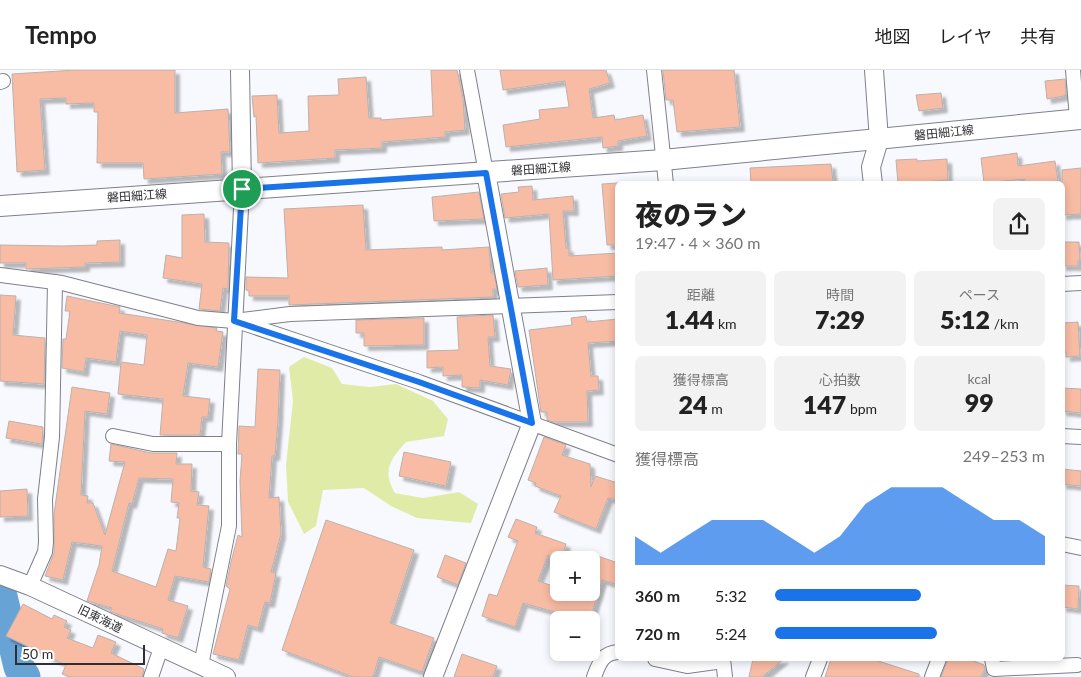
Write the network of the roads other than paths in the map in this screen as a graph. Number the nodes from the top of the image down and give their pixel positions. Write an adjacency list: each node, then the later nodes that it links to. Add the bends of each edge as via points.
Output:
1 (240, 70): 12 (street)
2 (468, 70): 9 (street)
3 (654, 70): 8 (street)
4 (874, 70): 7 (street)
5 (1073, 70): 6 (street)
6 (1079, 119): 7 (main road, 磐田細江線)
7 (879, 140): 8 (main road, 磐田細江線); 11 (street, via 871,167)
8 (663, 160): 9 (main road, 磐田細江線); 10 (street)
9 (486, 173): 12 (main road, 磐田細江線); 19 (street)
10 (666, 181)
11 (873, 181)
12 (242, 189): 13 (main road, 磐田細江線); 20 (street)
13 (0, 206)
14 (0, 275): 15 (street)
15 (55, 282): 20 (street, via 198,318); 30 (street, via 46,542)
16 (1081, 283): 17 (street)
17 (1065, 284)
18 (615, 302): 19 (street)
19 (510, 306): 20 (street, via 290,314); 21 (street)
20 (234, 321): 21 (street); 25 (street)
21 (532, 423): 26 (street); 43 (street)
22 (113, 436): 25 (street, via 153,444)
23 (1065, 436): 24 (street)
24 (1081, 437)
25 (229, 444): 38 (street, via 229,526)
26 (615, 454)
27 (1065, 545): 28 (street)
28 (1081, 548)
29 (0, 574): 30 (street, 旧東海道)
30 (30, 586): 31 (street, 旧東海道)
31 (160, 648): 38 (street, 旧東海道); 41 (street)
32 (615, 652): 44 (street, via 602,658)
33 (664, 661): 34 (street, via 687,666)
34 (717, 661)
35 (723, 661): 45 (street)
36 (819, 661): 46 (street)
37 (938, 661): 47 (street)
38 (201, 665): 42 (street, 旧東海道)
39 (1077, 665): 40 (street)
40 (994, 668)
41 (151, 677)
42 (226, 677)
43 (434, 677)
44 (594, 677)
45 (725, 677)
46 (813, 677)
47 (932, 677)

